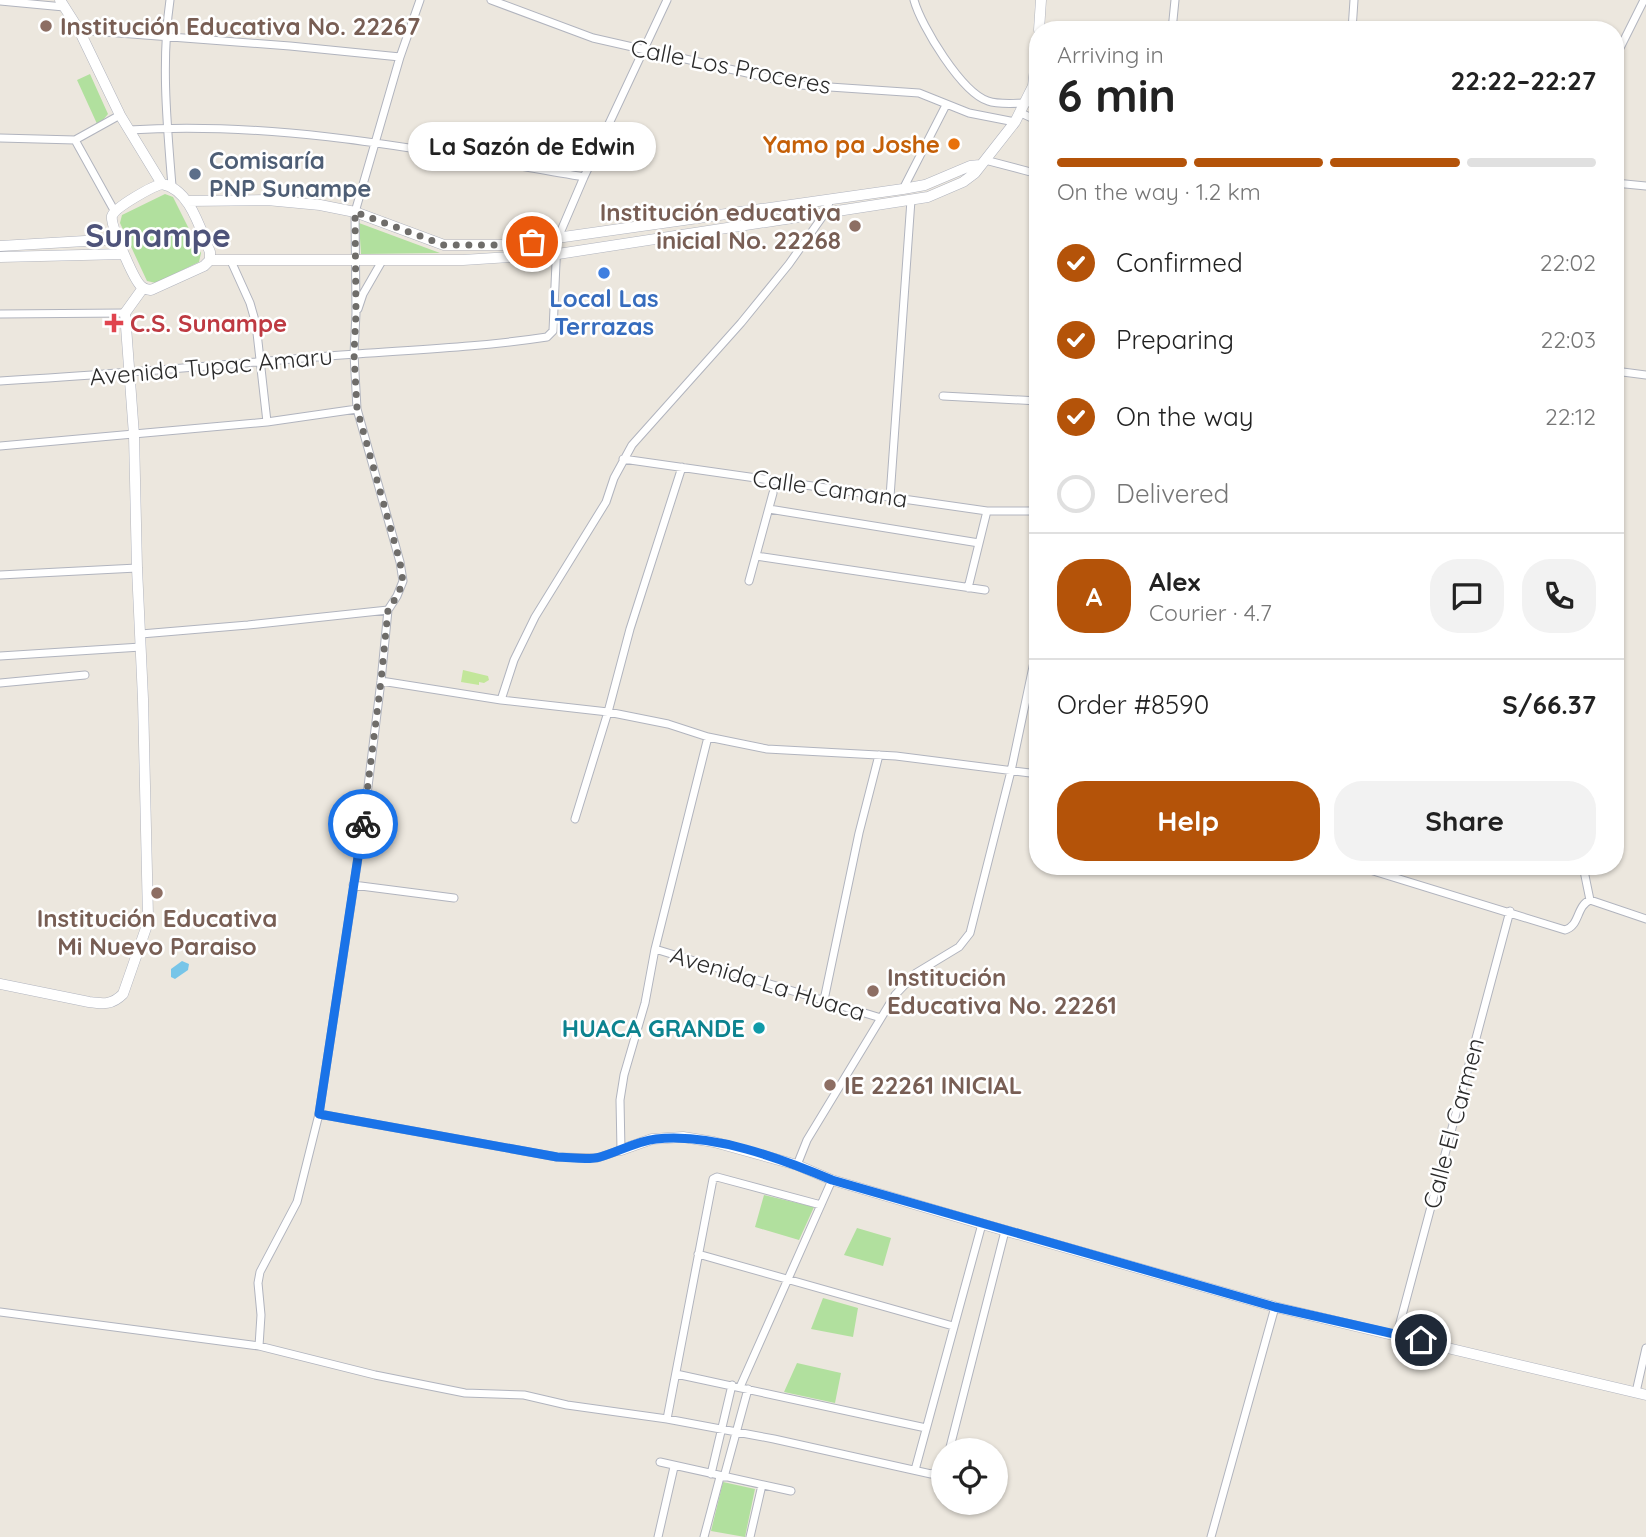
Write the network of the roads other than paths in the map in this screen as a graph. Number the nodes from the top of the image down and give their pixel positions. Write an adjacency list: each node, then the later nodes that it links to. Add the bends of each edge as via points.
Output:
1 (170, 0): 16 (street)
2 (420, 0): 19 (street)
3 (491, 0): 18 (street, Calle Los Proceres, via 593,38)
4 (667, 0): 18 (street)
5 (914, 0): 22 (street, via 926,29 961,79 988,102)
6 (1041, 0): 12 (street)
7 (1175, 0): 13 (street)
8 (1354, 0): 14 (street)
9 (1644, 0): 17 (street)
10 (0, 1): 11 (street)
11 (62, 4): 15 (street)
12 (1040, 21)
13 (1173, 21)
14 (1353, 21)
15 (79, 30): 16 (street); 23 (street)
16 (165, 36): 19 (street); 25 (street)
17 (1624, 40)
18 (645, 48): 21 (street, Calle Los Proceres, via 800,85 919,93); 32 (street)
19 (400, 57): 29 (street)
20 (1029, 95): 22 (street)
21 (946, 104): 22 (street, Calle Los Proceres, via 969,113); 36 (street)
22 (1021, 113): 24 (street); 30 (street)
23 (120, 115): 26 (street); 28 (street)
24 (1029, 117)
25 (167, 128): 26 (street); 29 (street); 34 (street)
26 (130, 130): 34 (street)
27 (0, 138): 28 (street)
28 (75, 140): 40 (street)
29 (376, 142): 32 (street); 41 (street)
30 (982, 163): 31 (street); 36 (street); 38 (street, via 963,182)
31 (1029, 172)
32 (584, 177): 44 (street)
33 (1624, 184): 35 (street)
34 (167, 185): 39 (street); 40 (street)
35 (1646, 186)
36 (903, 189): 37 (street)
37 (830, 200): 42 (street); 44 (street)
38 (911, 200): 42 (street); 72 (street)
39 (186, 201): 41 (street, via 267,201); 49 (street)
40 (115, 212): 43 (street, via 112,220)
41 (355, 212): 44 (street, via 444,245); 50 (street)
42 (825, 213): 47 (street); 69 (street, via 773,284)
43 (119, 239): 45 (street); 46 (street)
44 (557, 240): 47 (street)
45 (0, 246)
46 (124, 254): 48 (street); 53 (street)
47 (558, 254): 52 (street); 57 (street, Avenida Tupac Amaru, via 553,331 547,337)
48 (0, 257)
49 (210, 260): 51 (street); 53 (street, via 151,290)
50 (355, 260): 51 (street); 52 (street); 55 (street)
51 (232, 261): 58 (street, via 256,324)
52 (382, 261): 55 (street)
53 (143, 288): 54 (street)
54 (125, 313): 56 (street); 60 (street)
55 (356, 313): 57 (street)
56 (0, 314)
57 (354, 354): 58 (street, Avenida Tupac Amaru); 65 (street)
58 (259, 362): 60 (street, Avenida Tupac Amaru); 66 (street)
59 (1624, 372): 61 (street)
60 (130, 374): 62 (street, Avenida Tupac Amaru); 67 (street)
61 (1646, 375)
62 (0, 381)
63 (943, 396): 64 (street)
64 (1029, 401)
65 (357, 409): 66 (street); 83 (street, via 400,562 403,582)
66 (267, 422): 67 (street)
67 (134, 435): 68 (street); 78 (street)
68 (0, 446)
69 (623, 459): 70 (street, Calle Camana); 91 (street, via 606,502 535,617 514,660)
70 (682, 467): 72 (street, Calle Camana); 92 (street)
71 (773, 493): 73 (street)
72 (890, 497): 74 (street, Calle Camana)
73 (769, 509): 76 (street); 77 (street)
74 (987, 511): 75 (street, Calle Camana); 76 (street)
75 (1029, 511)
76 (979, 543): 81 (street)
77 (756, 556): 80 (street); 81 (street)
78 (136, 568): 79 (street); 84 (street)
79 (0, 575)
80 (749, 581)
81 (968, 588): 82 (street)
82 (985, 590)
83 (388, 610): 84 (street); 88 (street)
84 (141, 634): 85 (street)
85 (141, 647): 86 (street); 106 (street, via 148,917 122,995 104,1004)
86 (0, 656)
87 (85, 676): 89 (street)
88 (381, 681): 91 (street); 100 (street)
89 (0, 683)
90 (1029, 686): 95 (street)
91 (502, 700): 92 (street)
92 (608, 712): 93 (street); 97 (street)
93 (708, 737): 94 (street, via 766,749); 105 (street)
94 (879, 755): 95 (street); 107 (street)
95 (1011, 771): 96 (street); 108 (street, via 970,933 959,947 916,973)
96 (1029, 773)
97 (575, 819)
98 (1388, 875): 103 (street)
99 (1584, 875): 102 (street)
100 (353, 885): 101 (street); 109 (street)
101 (454, 898)
102 (1588, 900): 103 (street, via 1568,929); 104 (street)
103 (1510, 911): 121 (street, Calle El Carmen)
104 (1646, 919)
105 (655, 949): 107 (street, Avenida La Huaca); 110 (street, via 624,1075)
106 (0, 984)
107 (824, 1000): 108 (street, Avenida La Huaca)
108 (881, 1018): 111 (street, via 807,1140)
109 (319, 1114): 110 (street, via 557,1157 597,1158); 122 (street, via 296,1202 260,1272)
110 (621, 1150): 111 (street, via 652,1139 682,1137)
111 (797, 1165): 112 (street)
112 (832, 1180): 113 (street); 114 (street)
113 (821, 1205): 116 (street, via 717,1177); 117 (street)
114 (982, 1224): 115 (street); 120 (street)
115 (1005, 1231): 118 (street); 131 (street)
116 (698, 1254): 117 (street); 124 (street)
117 (787, 1281): 120 (street); 125 (street)
118 (1275, 1307): 121 (street); 143 (street)
119 (0, 1312): 122 (street)
120 (953, 1326): 128 (street)
121 (1397, 1334): 126 (street)
122 (259, 1346): 127 (street, via 465,1394 524,1395)
123 (1646, 1348): 126 (street)
124 (676, 1374): 125 (street); 127 (street)
125 (740, 1387): 128 (street); 129 (street); 130 (street)
126 (1641, 1394)
127 (667, 1419): 129 (street)
128 (926, 1428): 134 (street)
129 (723, 1429): 130 (street); 136 (street)
130 (738, 1432): 134 (street); 137 (street)
131 (952, 1438)
132 (660, 1462): 133 (street)
133 (674, 1466): 136 (street); 140 (street)
134 (915, 1471): 135 (street)
135 (931, 1473)
136 (711, 1474): 137 (street)
137 (722, 1477): 138 (street); 141 (street)
138 (762, 1485): 139 (street); 142 (street)
139 (791, 1491)
140 (658, 1537)
141 (704, 1537)
142 (750, 1537)
143 (1211, 1537)

